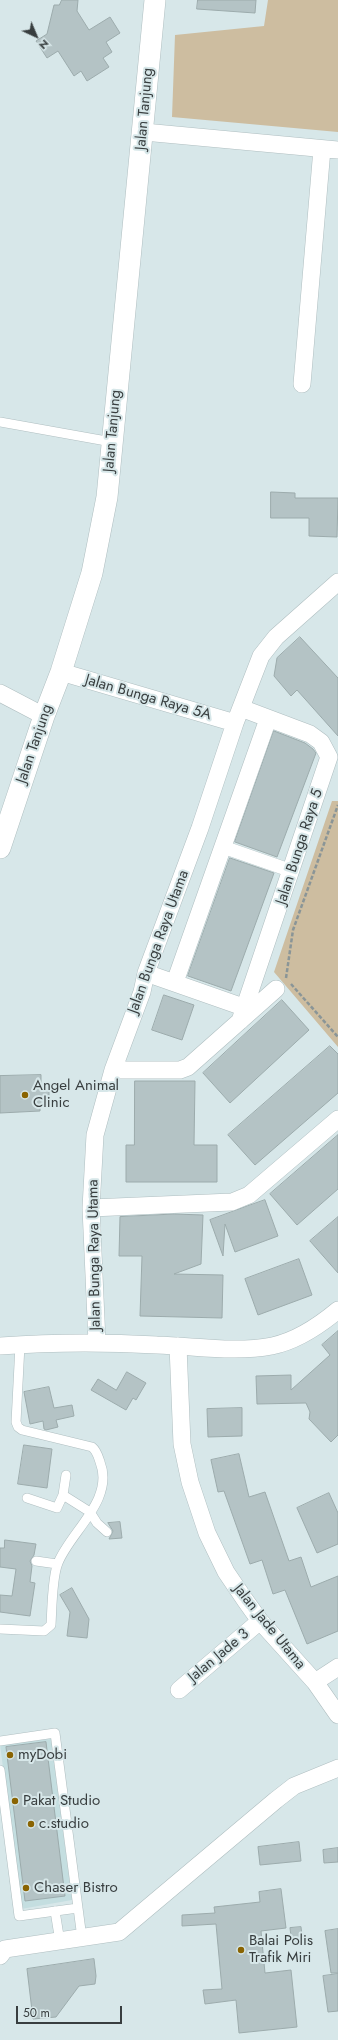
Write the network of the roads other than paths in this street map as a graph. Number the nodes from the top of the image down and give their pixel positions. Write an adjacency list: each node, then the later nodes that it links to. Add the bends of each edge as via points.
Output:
1 (155, 0): 2 (street, Jalan Tanjung)
2 (144, 132): 3 (street); 6 (street, Jalan Tanjung)
3 (330, 150): 4 (street)
4 (302, 384)
5 (0, 422): 6 (lane)
6 (112, 442): 8 (street, Jalan Tanjung, via 107,497 92,573)
7 (338, 582): 11 (street, Jalan Bunga Raya Utama, via 268,644)
8 (61, 672): 10 (street, Jalan Tanjung); 11 (street, Jalan Bunga Raya 5A)
9 (0, 693): 10 (street)
10 (44, 716): 14 (street, Jalan Tanjung)
11 (238, 716): 12 (street, Jalan Bunga Raya 5); 16 (street, Jalan Bunga Raya Utama)
12 (268, 719): 13 (street); 15 (street, Jalan Bunga Raya 5, via 310,734 321,742 329,757)
13 (223, 847): 15 (street); 17 (street)
14 (0, 848)
15 (292, 871): 19 (street, Jalan Bunga Raya 5)
16 (146, 973): 17 (street); 20 (street, Jalan Bunga Raya Utama, via 142,992)
17 (175, 982): 19 (street)
18 (276, 989): 19 (street)
19 (243, 1014): 20 (street, via 188,1067 180,1070)
20 (114, 1070): 22 (street, Jalan Bunga Raya Utama, via 95,1135)
21 (338, 1119): 22 (street, via 249,1195 232,1202)
22 (91, 1208): 24 (street, Jalan Bunga Raya Utama)
23 (338, 1310): 27 (street, Jalan Bunga Raya Utama, via 294,1338 274,1346 246,1349)
24 (97, 1342): 25 (street, Jalan Bunga Raya Utama); 27 (street, Jalan Bunga Raya Utama)
25 (20, 1345): 26 (street, Jalan Bunga Raya Utama); 31 (lane, via 16,1422 18,1427 86,1444 96,1450 102,1467 103,1486)
26 (0, 1346)
27 (178, 1346): 35 (street, Jalan Jade Utama, via 182,1444 190,1482 207,1533 226,1572)
28 (66, 1475): 29 (lane)
29 (63, 1495): 30 (lane, via 57,1508); 31 (lane)
30 (27, 1498)
31 (90, 1512): 32 (lane); 34 (lane)
32 (107, 1532)
33 (36, 1561): 34 (lane)
34 (57, 1564): 36 (lane, via 49,1628 44,1631)
35 (260, 1621): 38 (street, Jalan Jade Utama); 39 (street, Jalan Jade 3)
36 (0, 1629)
37 (338, 1667): 38 (street)
38 (315, 1682): 40 (street, Jalan Jade Utama)
39 (179, 1690)
40 (338, 1715)
41 (0, 1741): 44 (lane, via 55,1733)
42 (338, 1768): 46 (street, via 294,1786 119,1932)
43 (0, 1770): 45 (lane, via 19,1916)
44 (78, 1908): 45 (lane); 46 (lane)
45 (55, 1911): 47 (lane)
46 (82, 1938): 47 (street)
47 (60, 1942): 48 (street)
48 (2, 1950)

